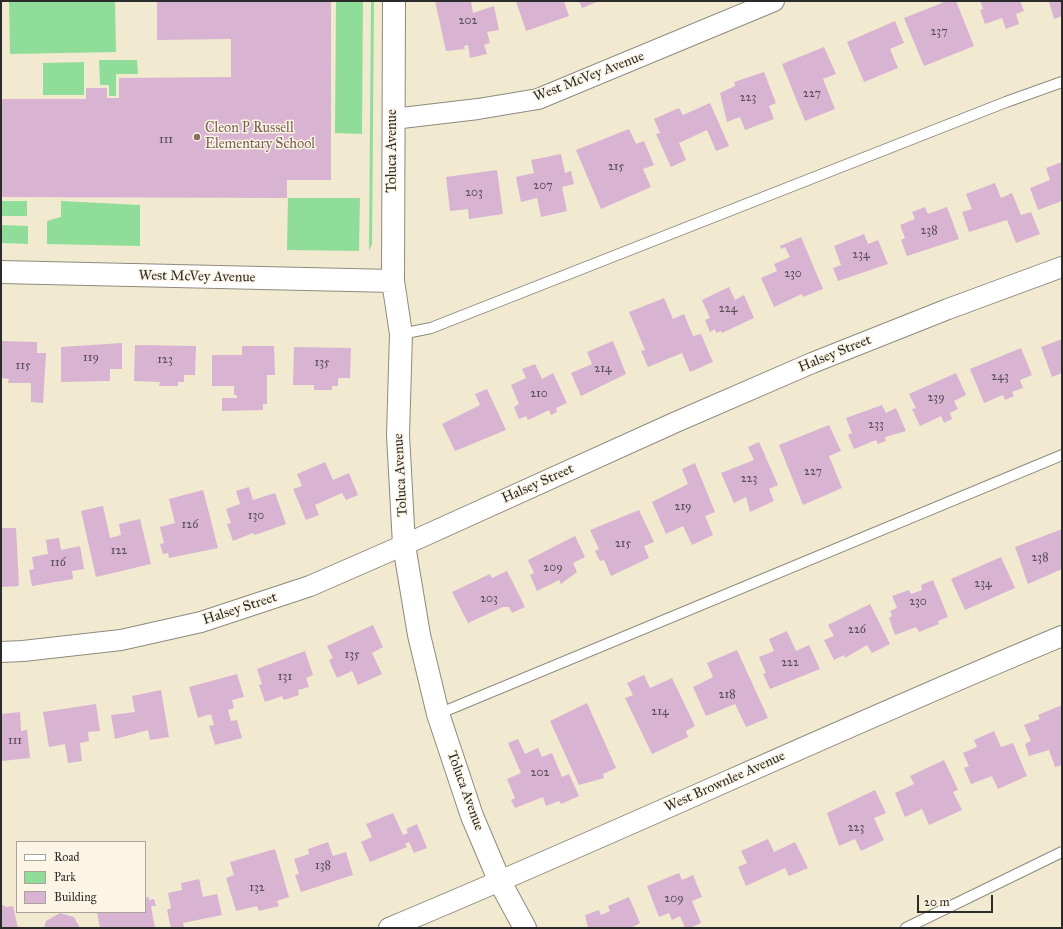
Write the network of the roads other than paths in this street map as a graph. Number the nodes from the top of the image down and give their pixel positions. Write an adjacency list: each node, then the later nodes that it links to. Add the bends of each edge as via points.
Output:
1 (394, 1): 4 (street, Toluca Avenue)
2 (774, 1): 4 (street, West McVey Avenue, via 538,99)
3 (1062, 82): 8 (lane, via 431,328)
4 (394, 119): 7 (street, Toluca Avenue)
5 (1062, 267): 10 (street, Halsey Street, via 948,308 812,363 668,425)
6 (1, 272): 7 (street, West McVey Avenue)
7 (393, 281): 8 (street, Toluca Avenue)
8 (401, 334): 10 (street, Toluca Avenue, via 398,435)
9 (1062, 455): 13 (lane)
10 (404, 545): 12 (street, Halsey Street, via 310,586 201,622 122,640); 13 (street, Toluca Avenue, via 419,634)
11 (1062, 636): 15 (street, West Brownlee Avenue, via 922,694)
12 (1, 652)
13 (438, 714): 15 (street, Toluca Avenue, via 472,816)
14 (1062, 852): 18 (lane)
15 (500, 882): 16 (street, West Brownlee Avenue); 17 (street, Toluca Avenue)
16 (389, 928)
17 (526, 928)
18 (906, 928)

